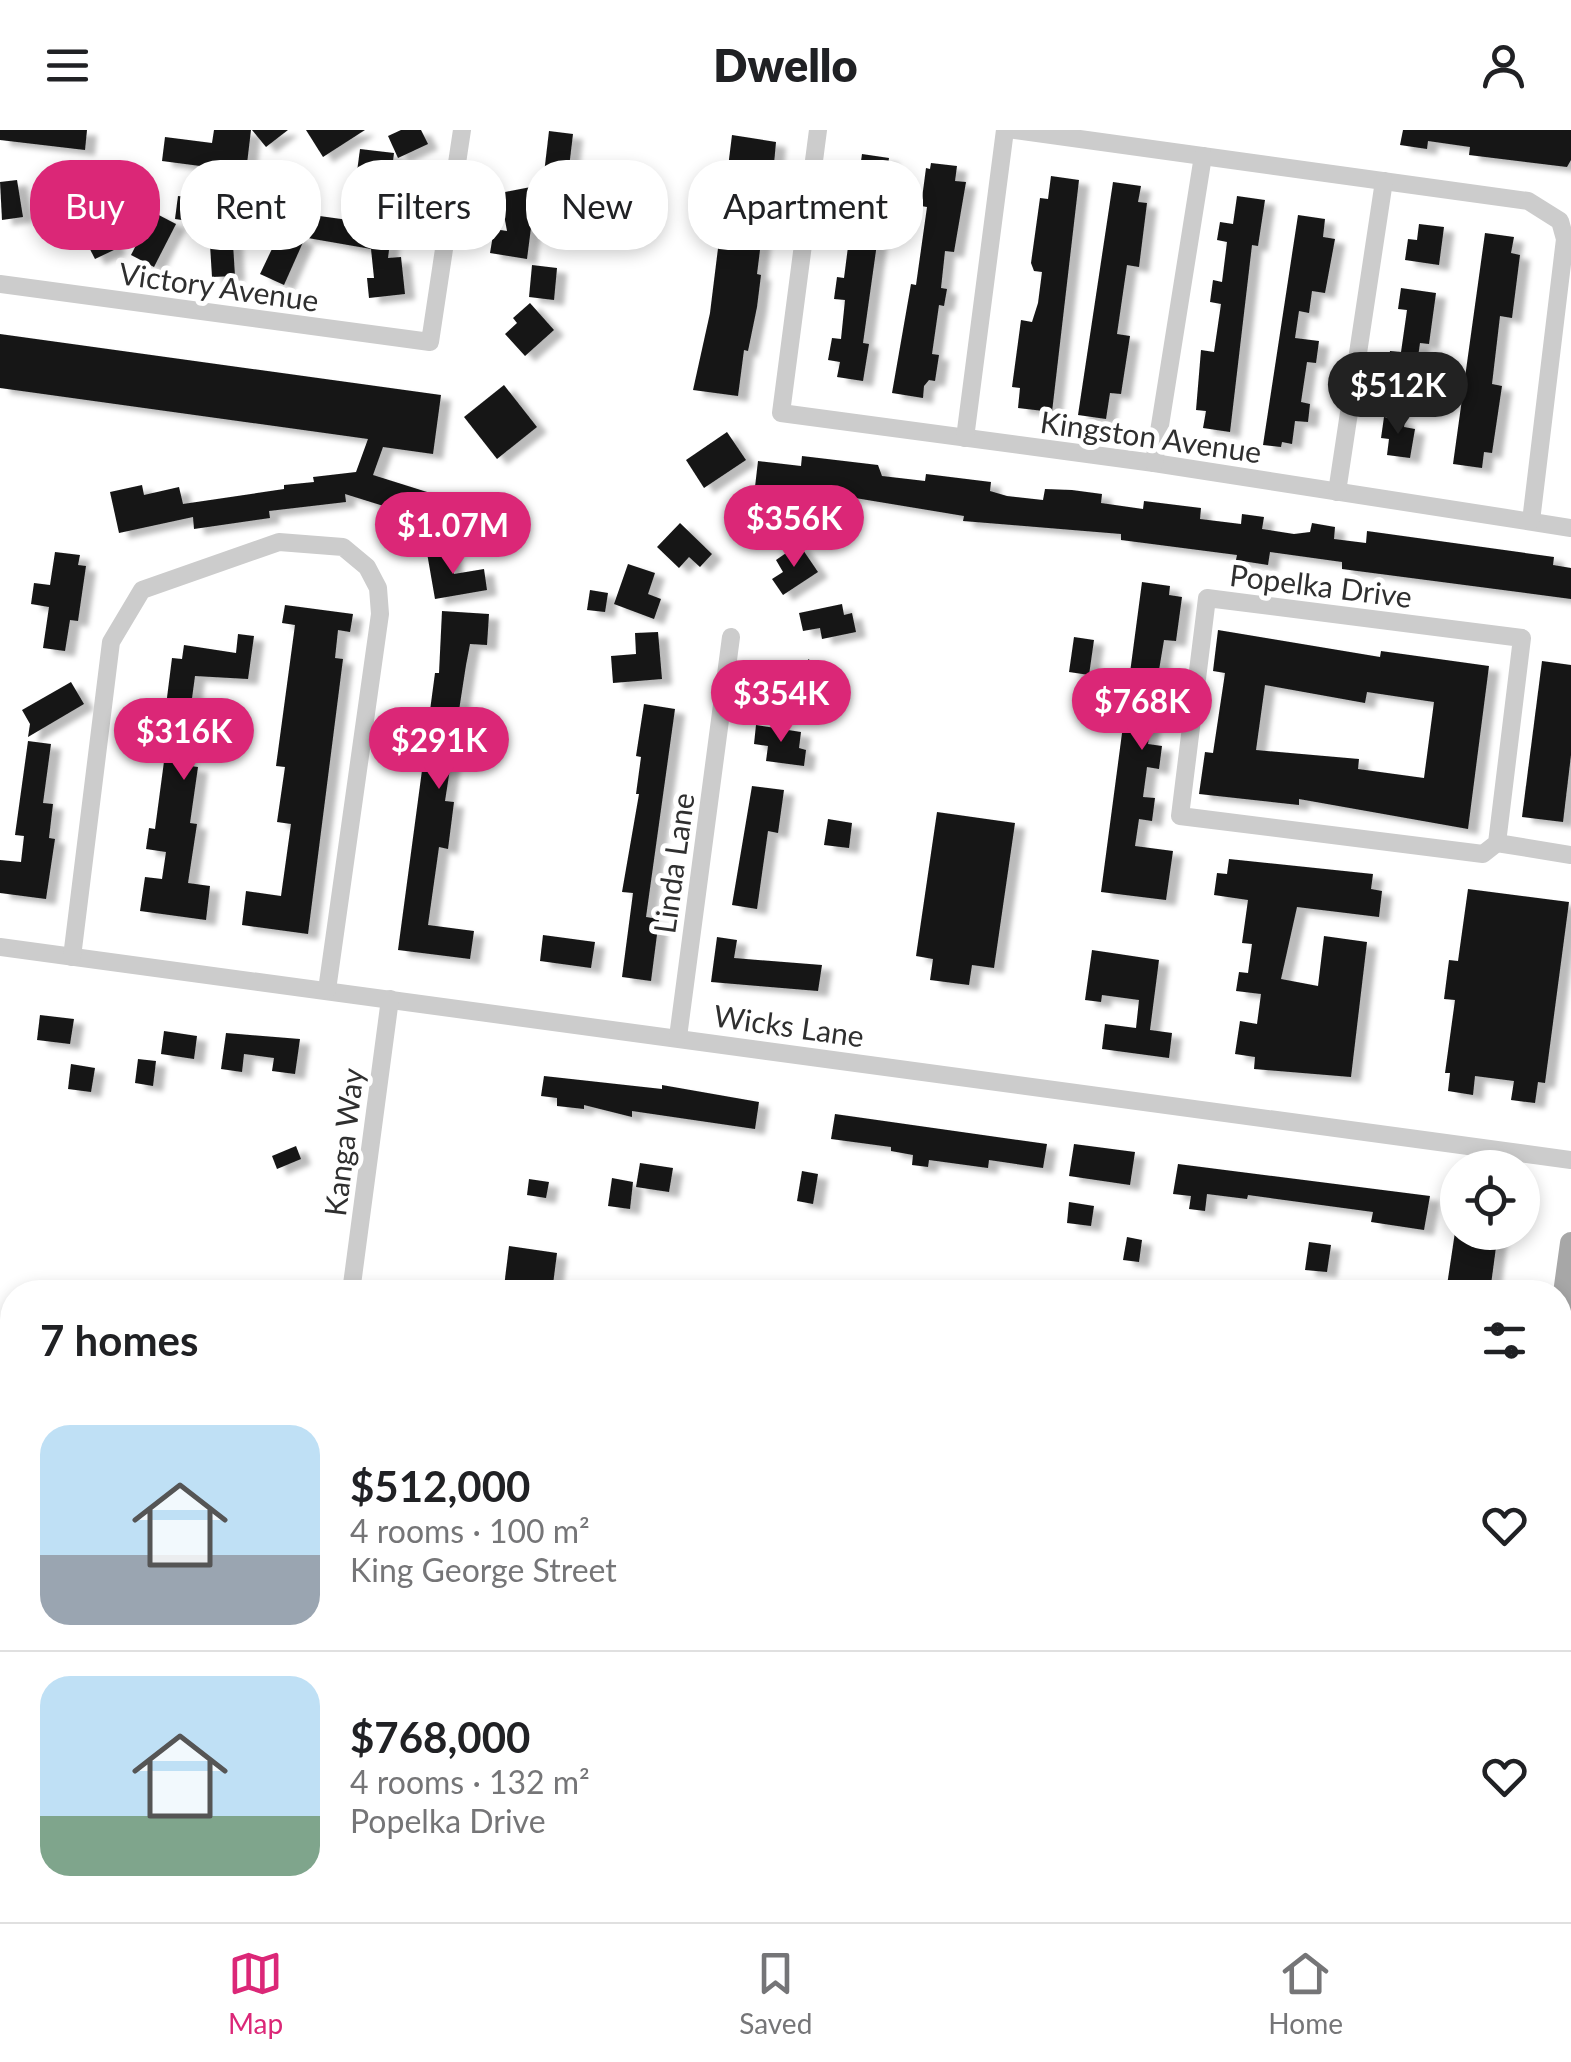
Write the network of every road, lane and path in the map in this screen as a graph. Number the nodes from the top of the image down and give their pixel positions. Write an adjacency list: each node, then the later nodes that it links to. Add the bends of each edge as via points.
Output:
1 (462, 130): 7 (street, Victory Avenue, via 430,342)
2 (818, 130): 8 (street, Kingston Avenue, via 781,413)
3 (1006, 130): 8 (street)
4 (1014, 130): 5 (street)
5 (1203, 156): 6 (street); 9 (street)
6 (1384, 181): 10 (street); 11 (street, via 1528,201 1560,221 1565,239)
7 (0, 284)
8 (965, 438): 9 (street, Kingston Avenue)
9 (1154, 463): 10 (street, Kingston Avenue)
10 (1337, 492): 11 (street, Kingston Avenue)
11 (1531, 522): 12 (street, Kingston Avenue)
12 (1571, 528)
13 (731, 637): 20 (street, Linda Lane)
14 (1497, 843): 14 (street, Popelka Drive, via 1482,854 1180,816 1207,598 1522,638); 15 (street, Popelka Drive)
15 (1571, 855)
16 (0, 947): 17 (street, Wicks Lane)
17 (72, 957): 18 (street, Wicks Lane); 18 (street, via 111,642 142,590 279,542 344,547 378,588 380,614)
18 (327, 990): 19 (street, Wicks Lane)
19 (390, 1000): 20 (street, Wicks Lane); 23 (street, Kanga Way)
20 (678, 1037): 21 (street, Wicks Lane)
21 (1571, 1160)
22 (1571, 1243): 24 (main road)
23 (353, 1280)
24 (1566, 1280)

